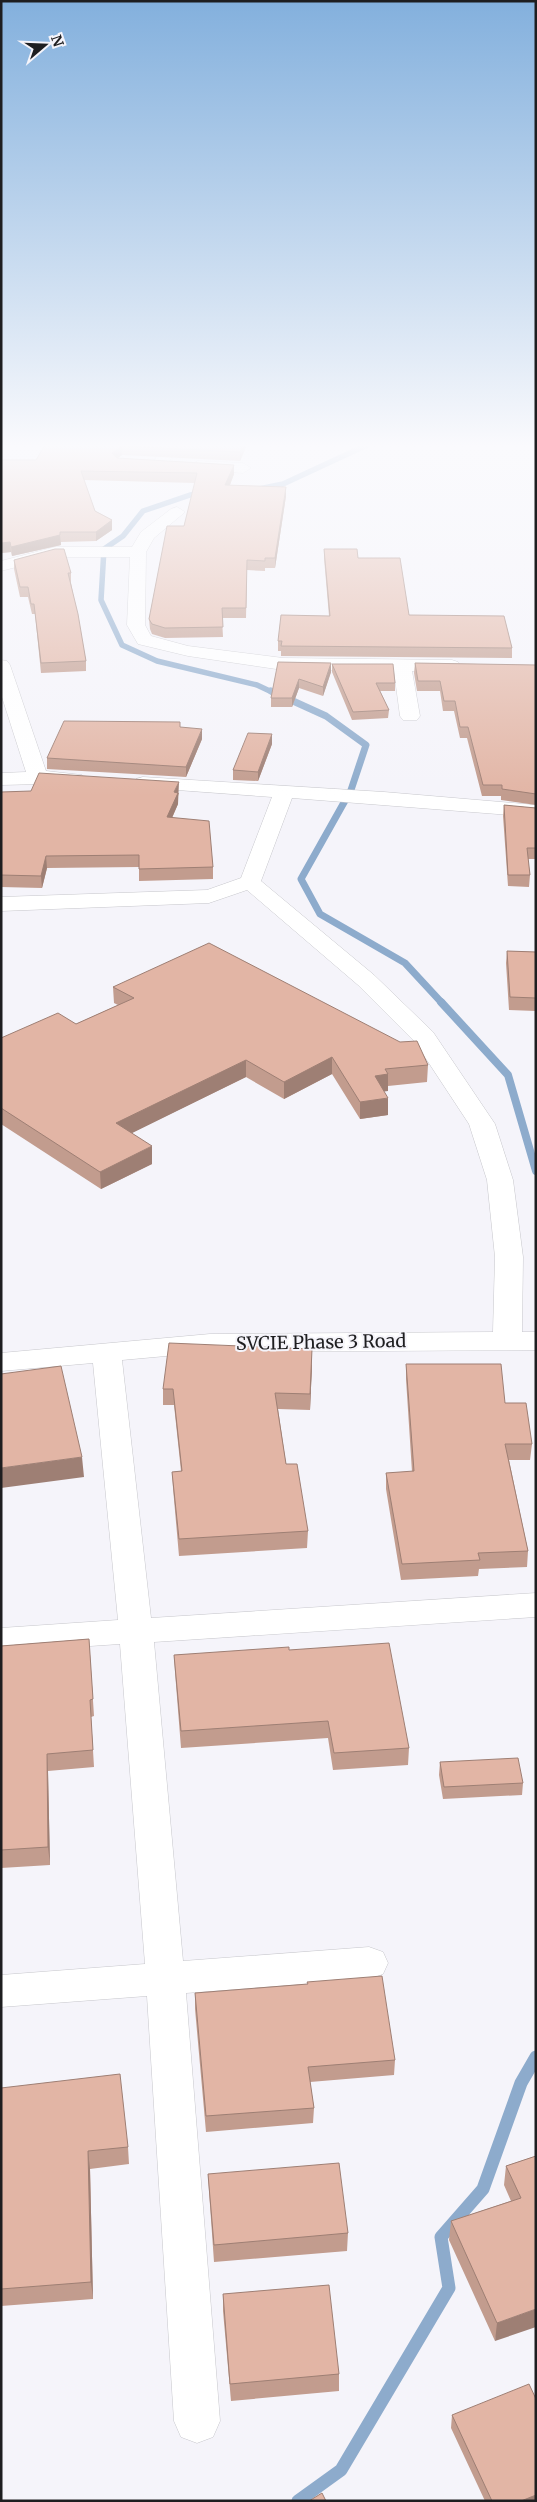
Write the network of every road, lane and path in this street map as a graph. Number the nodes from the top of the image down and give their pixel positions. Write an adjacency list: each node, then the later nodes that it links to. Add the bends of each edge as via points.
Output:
1 (15, 562): 3 (street)
2 (138, 562): 5 (street, via 136,625 144,640 188,651 283,664)
3 (1, 566)
4 (1, 665): 8 (street)
5 (402, 666): 6 (street); 7 (street)
6 (469, 666)
7 (410, 716)
8 (38, 777): 9 (street); 10 (street)
9 (1, 779)
10 (97, 780)
11 (126, 782): 12 (street)
12 (285, 791): 13 (street); 14 (street)
13 (536, 811)
14 (250, 882): 15 (street, via 209,896); 16 (street, via 366,980 424,1037 482,1124 502,1190 509,1257)
15 (1, 904)
16 (507, 1341): 17 (street, SVCIE Phase 3 Road); 18 (street, SVCIE Phase 3 Road, via 210,1343)
17 (536, 1341)
18 (107, 1352): 19 (street, SVCIE Phase 3 Road); 21 (street)
19 (1, 1362)
20 (536, 1605): 21 (street)
21 (136, 1631): 22 (street); 24 (street)
22 (1, 1640)
23 (369, 1964): 24 (street)
24 (166, 1977): 25 (street); 26 (street)
25 (1, 1991)
26 (197, 2421)

